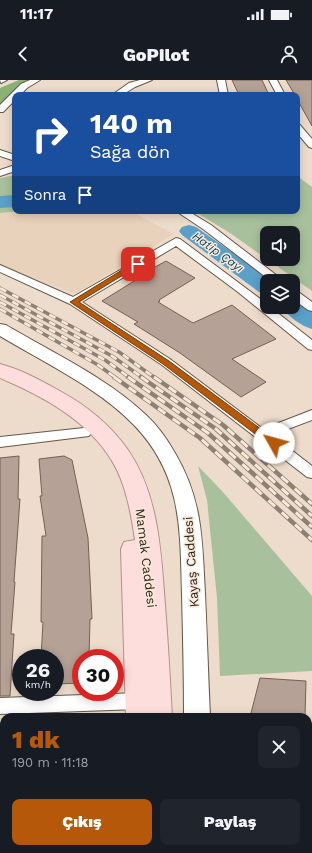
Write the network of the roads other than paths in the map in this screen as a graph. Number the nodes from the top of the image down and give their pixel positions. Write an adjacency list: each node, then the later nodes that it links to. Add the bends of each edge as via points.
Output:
1 (36, 80): 5 (street)
2 (148, 80): 6 (street, via 132,84)
3 (221, 80): 7 (street)
4 (273, 80): 8 (street)
5 (18, 92)
6 (120, 92)
7 (223, 92)
8 (279, 92)
9 (12, 98): 10 (street)
10 (0, 110)
11 (300, 131): 12 (street)
12 (312, 145)
13 (0, 153): 14 (street)
14 (12, 157)
15 (12, 169): 16 (street)
16 (0, 173)
17 (186, 214): 19 (street)
18 (0, 268): 21 (street)
19 (269, 274)
20 (300, 299): 22 (street)
21 (74, 302): 24 (street, via 176,241); 29 (street, via 166,362)
22 (312, 308)
23 (0, 329): 35 (street, Kayaş Caddesi, via 61,363 108,394 140,420 168,459 183,491 192,547)
24 (312, 346)
25 (0, 370): 34 (main road, Mamak Caddesi, via 39,387 81,414 119,454 134,486 145,528 151,578)
26 (0, 381): 28 (main road, Mamak Caddesi, via 51,406)
27 (312, 415): 29 (street)
28 (84, 433): 30 (street); 33 (main road, Mamak Caddesi, via 106,457 121,486 131,529)
29 (262, 434): 31 (street)
30 (0, 442)
31 (312, 473)
32 (0, 706): 33 (street)
33 (140, 709)
34 (158, 713)
35 (197, 713)

